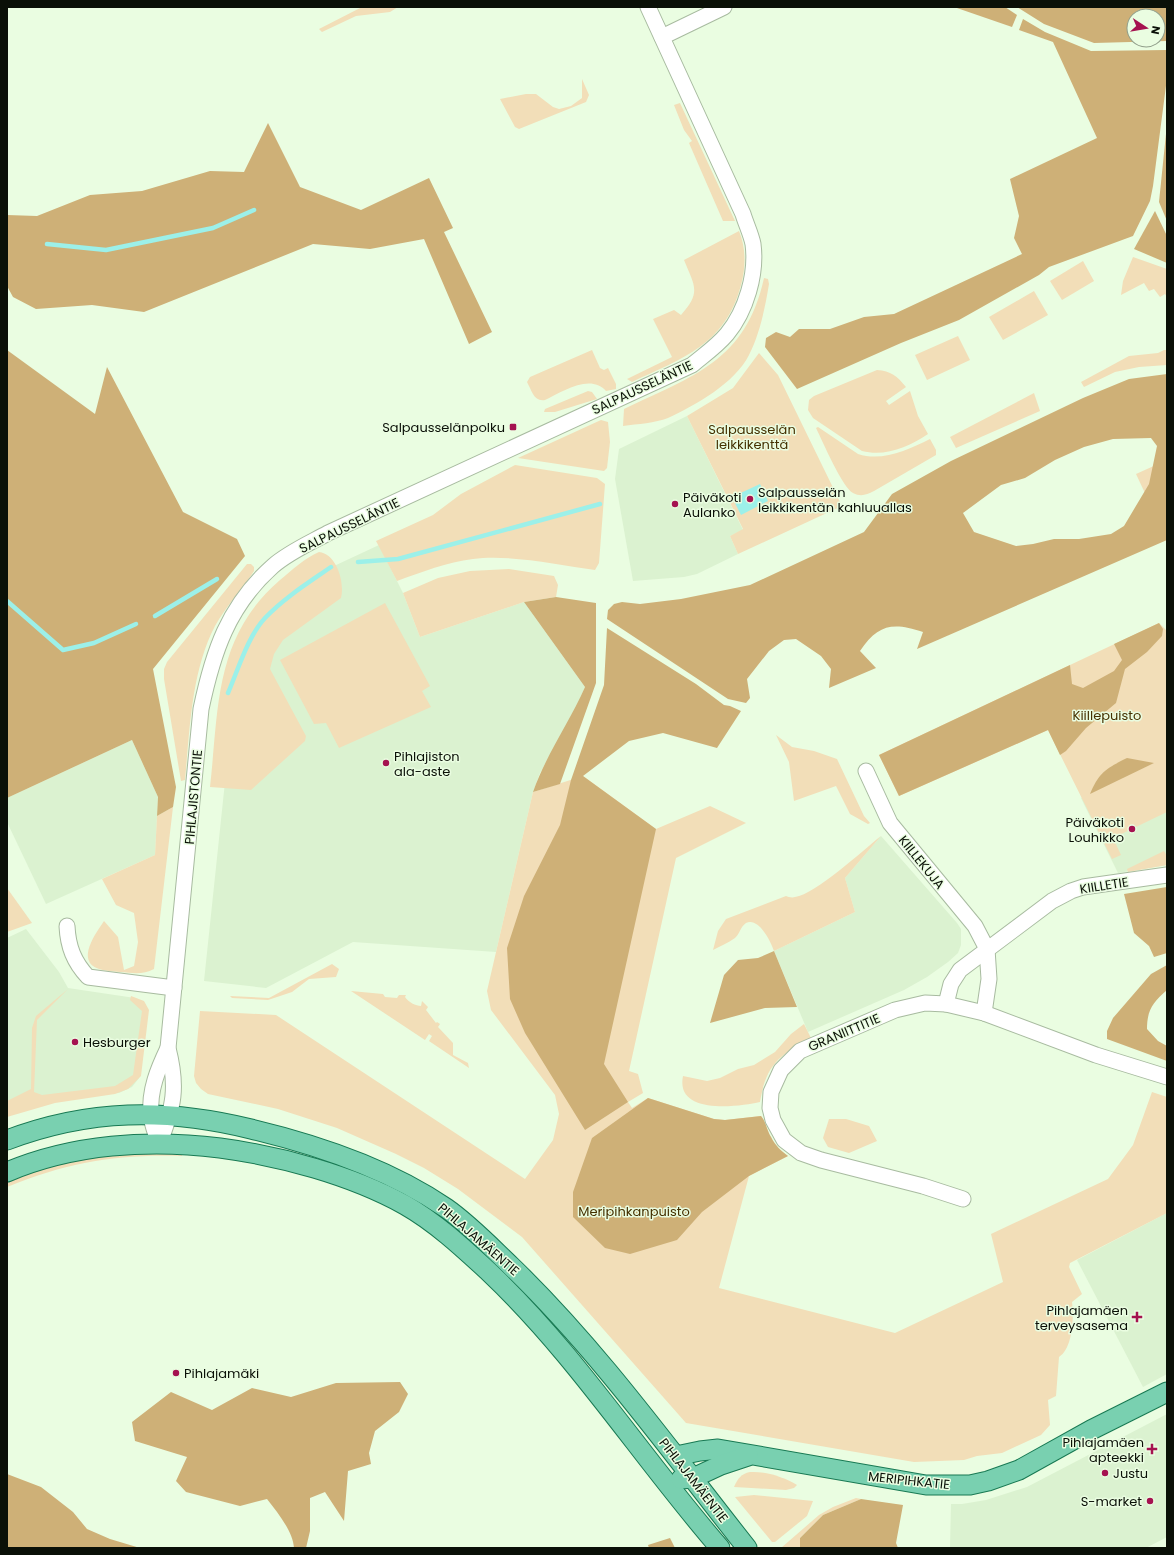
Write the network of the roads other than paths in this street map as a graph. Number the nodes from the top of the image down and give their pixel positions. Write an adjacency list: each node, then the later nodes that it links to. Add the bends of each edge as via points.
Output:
1 (648, 7): 3 (street, SALPAUSSELÄNTIE)
2 (724, 7): 3 (street)
3 (662, 37): 4 (street, SALPAUSSELÄNTIE, via 743,214 753,244 753,272 748,296 728,333 692,365 328,533)
4 (274, 566): 9 (street, PIHLAJISTONTIE, via 241,602 216,646 208,672 201,709)
5 (866, 770): 8 (street, KIILLEKUJA, via 890,822 975,926)
6 (1167, 875): 8 (street, KIILLETIE, via 1071,891 1052,901 1003,940)
7 (67, 926): 9 (street, via 67,941 80,968 88,977)
8 (987, 949): 10 (street, KIILLETIE, via 960,970 951,984); 11 (street, via 989,978)
9 (174, 988): 12 (street, PIHLAJISTONTIE)
10 (946, 1004): 11 (street, GRANIITTITIE); 19 (street, GRANIITTITIE, via 925,1003 895,1010 800,1051 781,1070 771,1092 770,1108 773,1120 784,1140 801,1153 923,1186)
11 (984, 1013): 13 (street, GRANIITTITIE, via 1096,1055)
12 (168, 1048): 14 (street, PIHLAJISTONTIE, via 155,1074); 15 (street, PIHLAJISTONTIE, via 174,1072)
13 (1167, 1077)
14 (151, 1114): 15 (main road, PIHLAJAMÄENTIE); 16 (main road, PIHLAJAMÄENTIE, via 112,1115 58,1123); 17 (street, PIHLAJISTONTIE)
15 (171, 1115): 17 (street, PIHLAJISTONTIE); 22 (main road, PIHLAJAMÄENTIE, via 228,1123 331,1152 400,1182 447,1208 531,1285 583,1343)
16 (7, 1140)
17 (159, 1144): 18 (main road, PIHLAJAMÄENTIE, via 115,1146 65,1153); 24 (main road, PIHLAJAMÄENTIE, via 246,1152 325,1172 364,1186 404,1205 436,1226 515,1296 590,1384)
18 (7, 1172)
19 (962, 1200)
20 (1167, 1392): 21 (main road, MERIPIHKATIE, via 1019,1470 970,1485 926,1485)
21 (752, 1455): 22 (main road, MERIPIHKATIE, via 710,1449); 23 (main road, MERIPIHKATIE)
22 (676, 1456): 23 (main road, PIHLAJAMÄENTIE); 24 (main road)
23 (693, 1478): 24 (main road, MERIPIHKATIE); 26 (main road, PIHLAJAMÄENTIE)
24 (666, 1481): 25 (main road, PIHLAJAMÄENTIE, via 690,1515)
25 (720, 1548)
26 (747, 1548)

